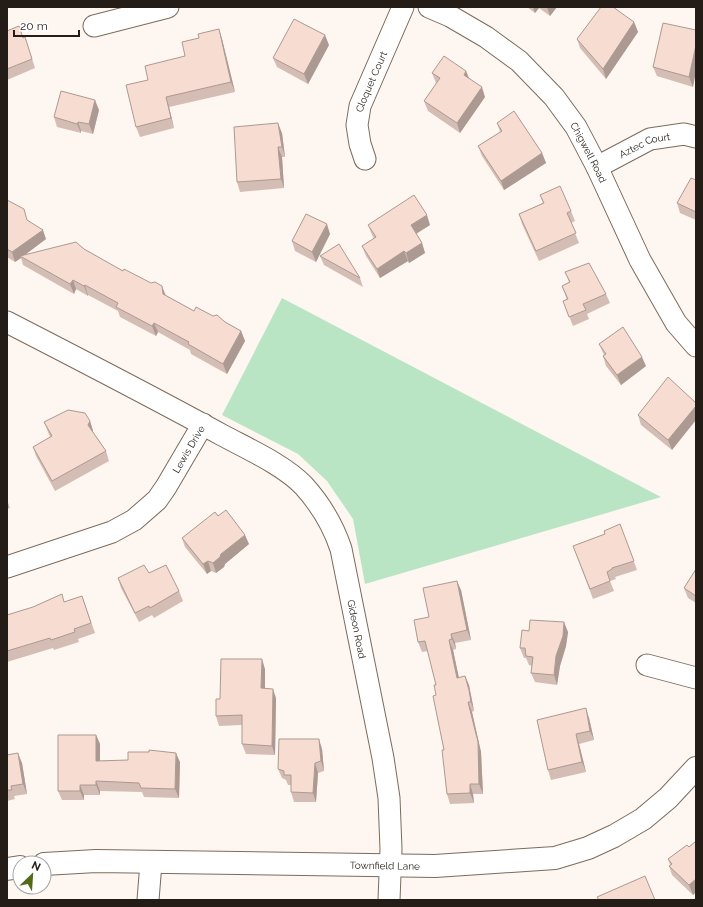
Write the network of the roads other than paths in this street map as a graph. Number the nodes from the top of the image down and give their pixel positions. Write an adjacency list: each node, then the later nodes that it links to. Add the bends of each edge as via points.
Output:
1 (168, 7): 4 (street)
2 (403, 7): 6 (street, Cloquet Court, via 360,106 358,125)
3 (429, 7): 7 (street, Chigwell Road, via 486,36 519,61 576,126)
4 (94, 26)
5 (696, 137): 7 (street, Aztec Court, via 684,134 650,138)
6 (365, 159)
7 (597, 167): 9 (street, Chigwell Road, via 640,260 676,323)
8 (7, 322): 10 (street, Lewis Drive)
9 (696, 346)
10 (203, 424): 11 (street, Lewis Drive, via 157,500 134,520 112,532); 17 (street, Gideon Road, via 278,466 303,485 323,510 336,534 383,758 389,798)
11 (7, 567)
12 (647, 665): 13 (street)
13 (696, 678)
14 (696, 768): 17 (street, Townfield Lane, via 668,798 643,819 588,848 555,858 436,866)
15 (151, 863): 16 (street, Townfield Lane, via 96,861); 17 (street, Townfield Lane); 18 (street)
16 (52, 864)
17 (391, 866): 19 (street, Gideon Road)
18 (148, 900)
19 (389, 900)

